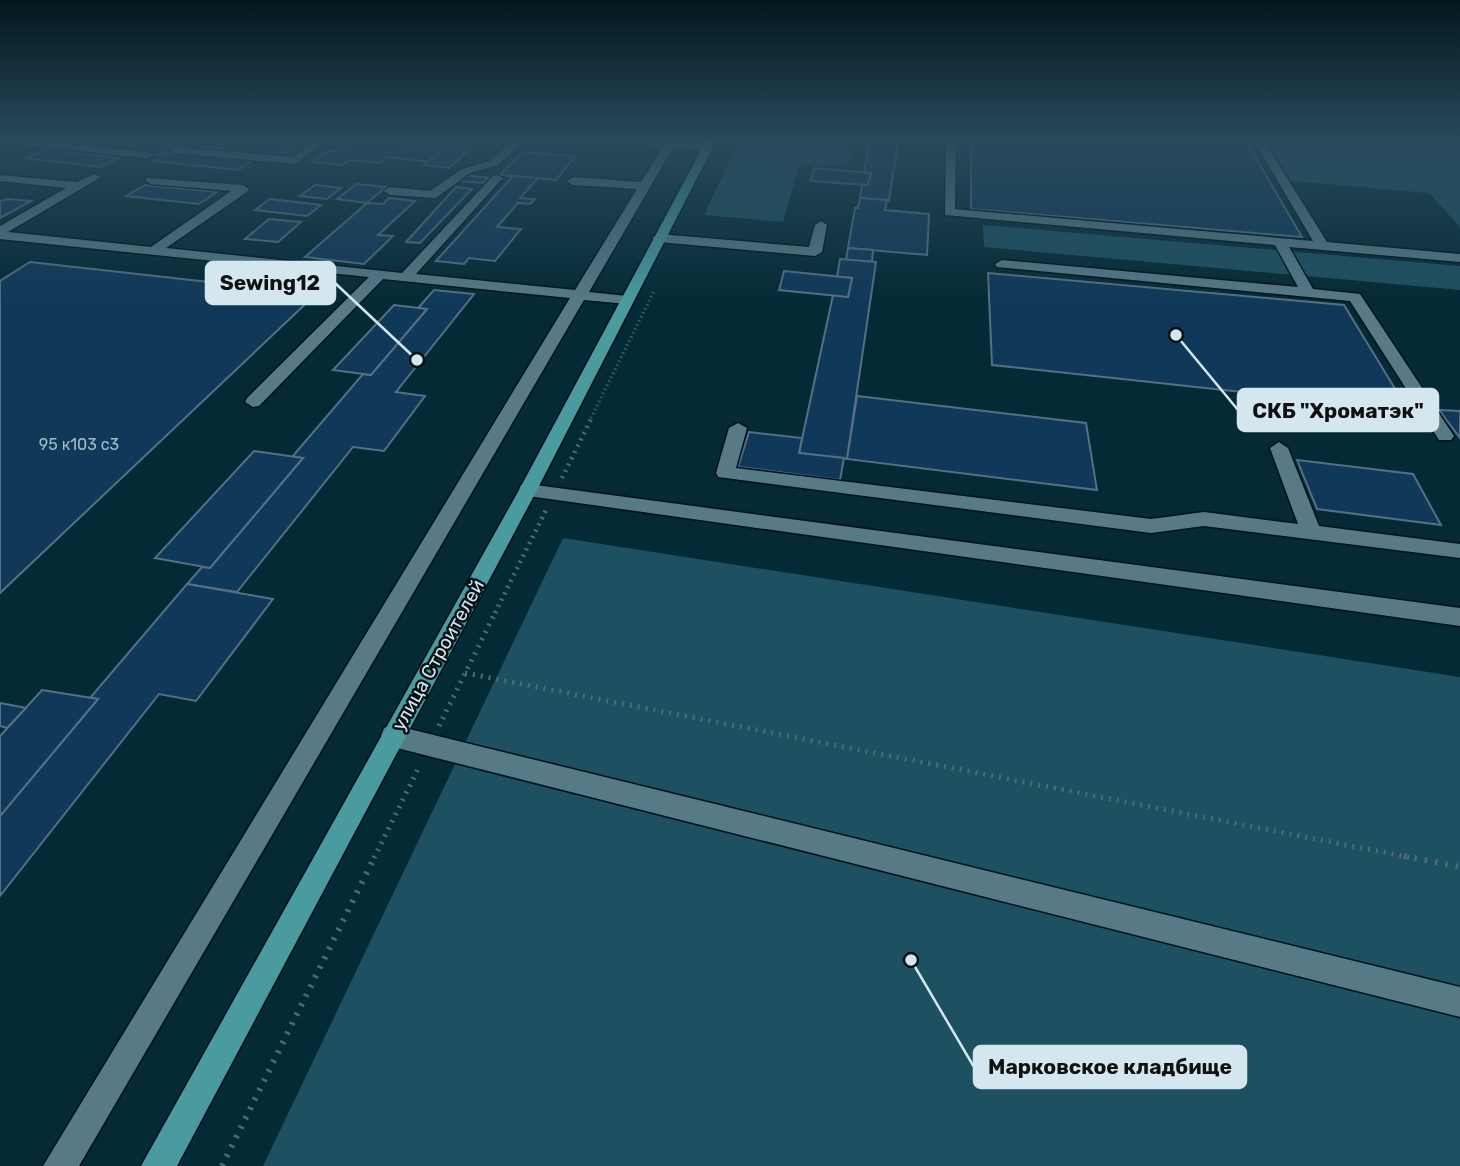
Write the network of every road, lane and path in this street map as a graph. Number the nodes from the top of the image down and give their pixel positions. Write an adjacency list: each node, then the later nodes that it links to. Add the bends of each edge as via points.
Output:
1 (63, 195): 9 (street)
2 (234, 195): 15 (street)
3 (481, 195): 19 (street)
4 (639, 195): 22 (street)
5 (682, 195): 11 (main road, улица Строителей)
6 (949, 195): 12 (street, via 949,212)
7 (1293, 195): 13 (street)
8 (821, 225): 11 (street, via 815,252)
9 (0, 233): 10 (street)
10 (26, 238): 14 (street); 15 (street)
11 (659, 238): 23 (main road, улица Строителей)
12 (1280, 243): 13 (street); 21 (street)
13 (1324, 246): 16 (street)
14 (9, 248)
15 (153, 251): 18 (street)
16 (1460, 258)
17 (1002, 264): 21 (street)
18 (379, 275): 19 (street); 24 (street)
19 (406, 277): 22 (street)
20 (656, 288): 29 (path)
21 (1308, 293): 26 (street, via 1355,297)
22 (580, 295): 23 (street); 38 (street)
23 (627, 300): 28 (main road, улица Строителей)
24 (253, 402)
25 (738, 428): 30 (street, via 725,473 1152,526 1204,519)
26 (1445, 436)
27 (1279, 449): 30 (street)
28 (528, 490): 29 (street); 34 (main road, улица Строителей)
29 (554, 494): 32 (street); 33 (path)
30 (1311, 532): 31 (street)
31 (1460, 551)
32 (1460, 617)
33 (466, 673): 35 (path); 36 (path)
34 (393, 736): 35 (street); 39 (main road, улица Строителей)
35 (430, 746): 37 (street); 40 (path)
36 (1460, 867)
37 (1460, 1002)
38 (60, 1166)
39 (158, 1166)
40 (222, 1166)

